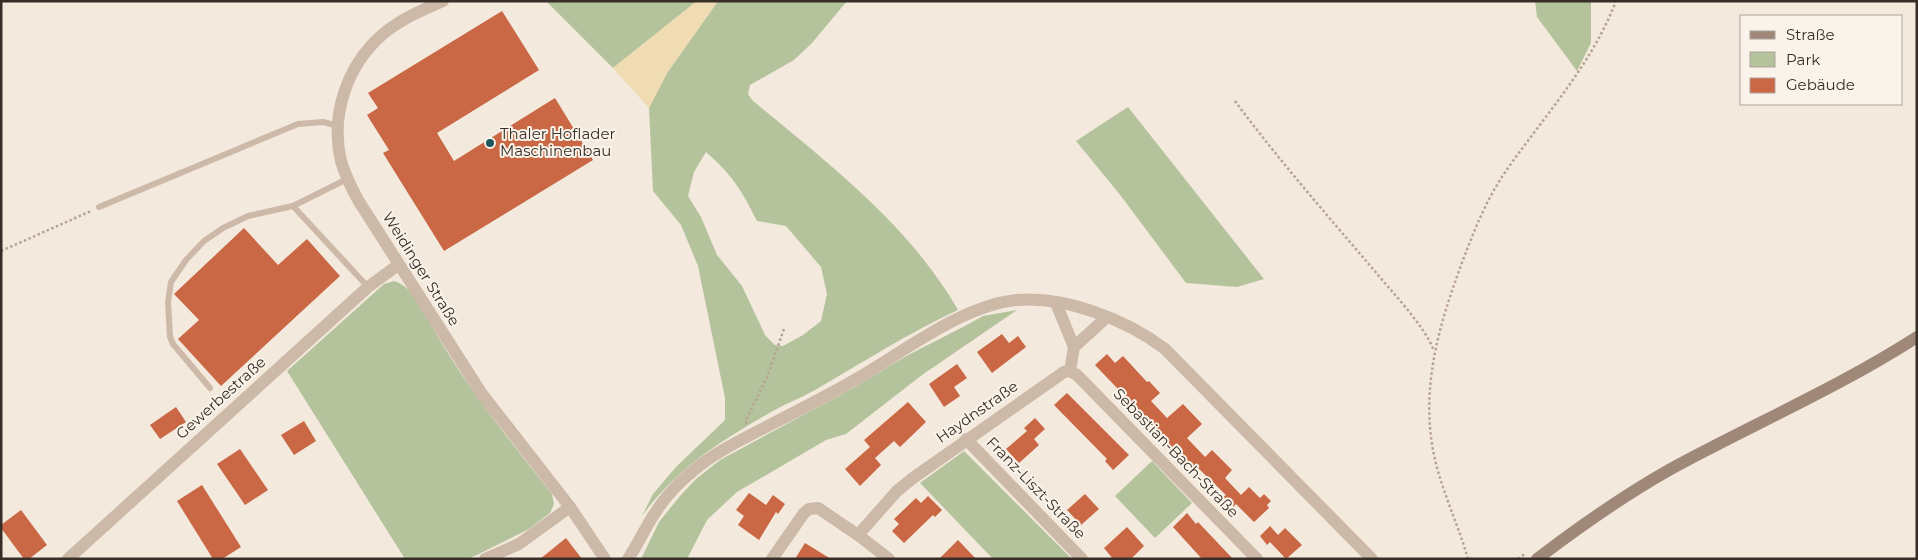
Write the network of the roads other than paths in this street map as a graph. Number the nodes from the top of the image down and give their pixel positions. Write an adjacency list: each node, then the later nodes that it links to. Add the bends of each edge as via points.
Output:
1 (443, 1): 2 (street, Weidinger Straße, via 398,23 367,51 342,98)
2 (338, 126): 3 (street, Weidinger Straße, via 341,161); 5 (lane, via 318,122 298,124)
3 (347, 178): 4 (lane); 6 (street, Weidinger Straße)
4 (293, 206): 7 (lane); 13 (lane, via 248,216 223,228 192,253 171,282 168,302 170,337)
5 (99, 207)
6 (398, 264): 7 (street, Gewerbestraße); 15 (street, Weidinger Straße, via 482,394)
7 (368, 287): 17 (street, Gewerbestraße)
8 (1056, 303): 9 (street); 11 (street); 20 (street, via 1018,300 976,311 706,460 668,495)
9 (1106, 317): 11 (street); 25 (street, via 1150,337 1165,349)
10 (1917, 337): 26 (street, via 1816,395 1668,470)
11 (1074, 347): 12 (street)
12 (1070, 371): 14 (street, Haydnstraße); 24 (street, Sebastian-Bach-Straße)
13 (210, 388)
14 (966, 439): 16 (street, Haydnstraße, via 897,491); 23 (street, Franz-Liszt-Straße)
15 (570, 507): 18 (street, via 519,544); 19 (street, Weidinger Straße)
16 (858, 535): 21 (street, via 818,508 809,509); 22 (street)
17 (68, 559)
18 (484, 559)
19 (606, 559)
20 (628, 559)
21 (772, 559)
22 (889, 559)
23 (1082, 559)
24 (1257, 559)
25 (1372, 559)
26 (1537, 559)

